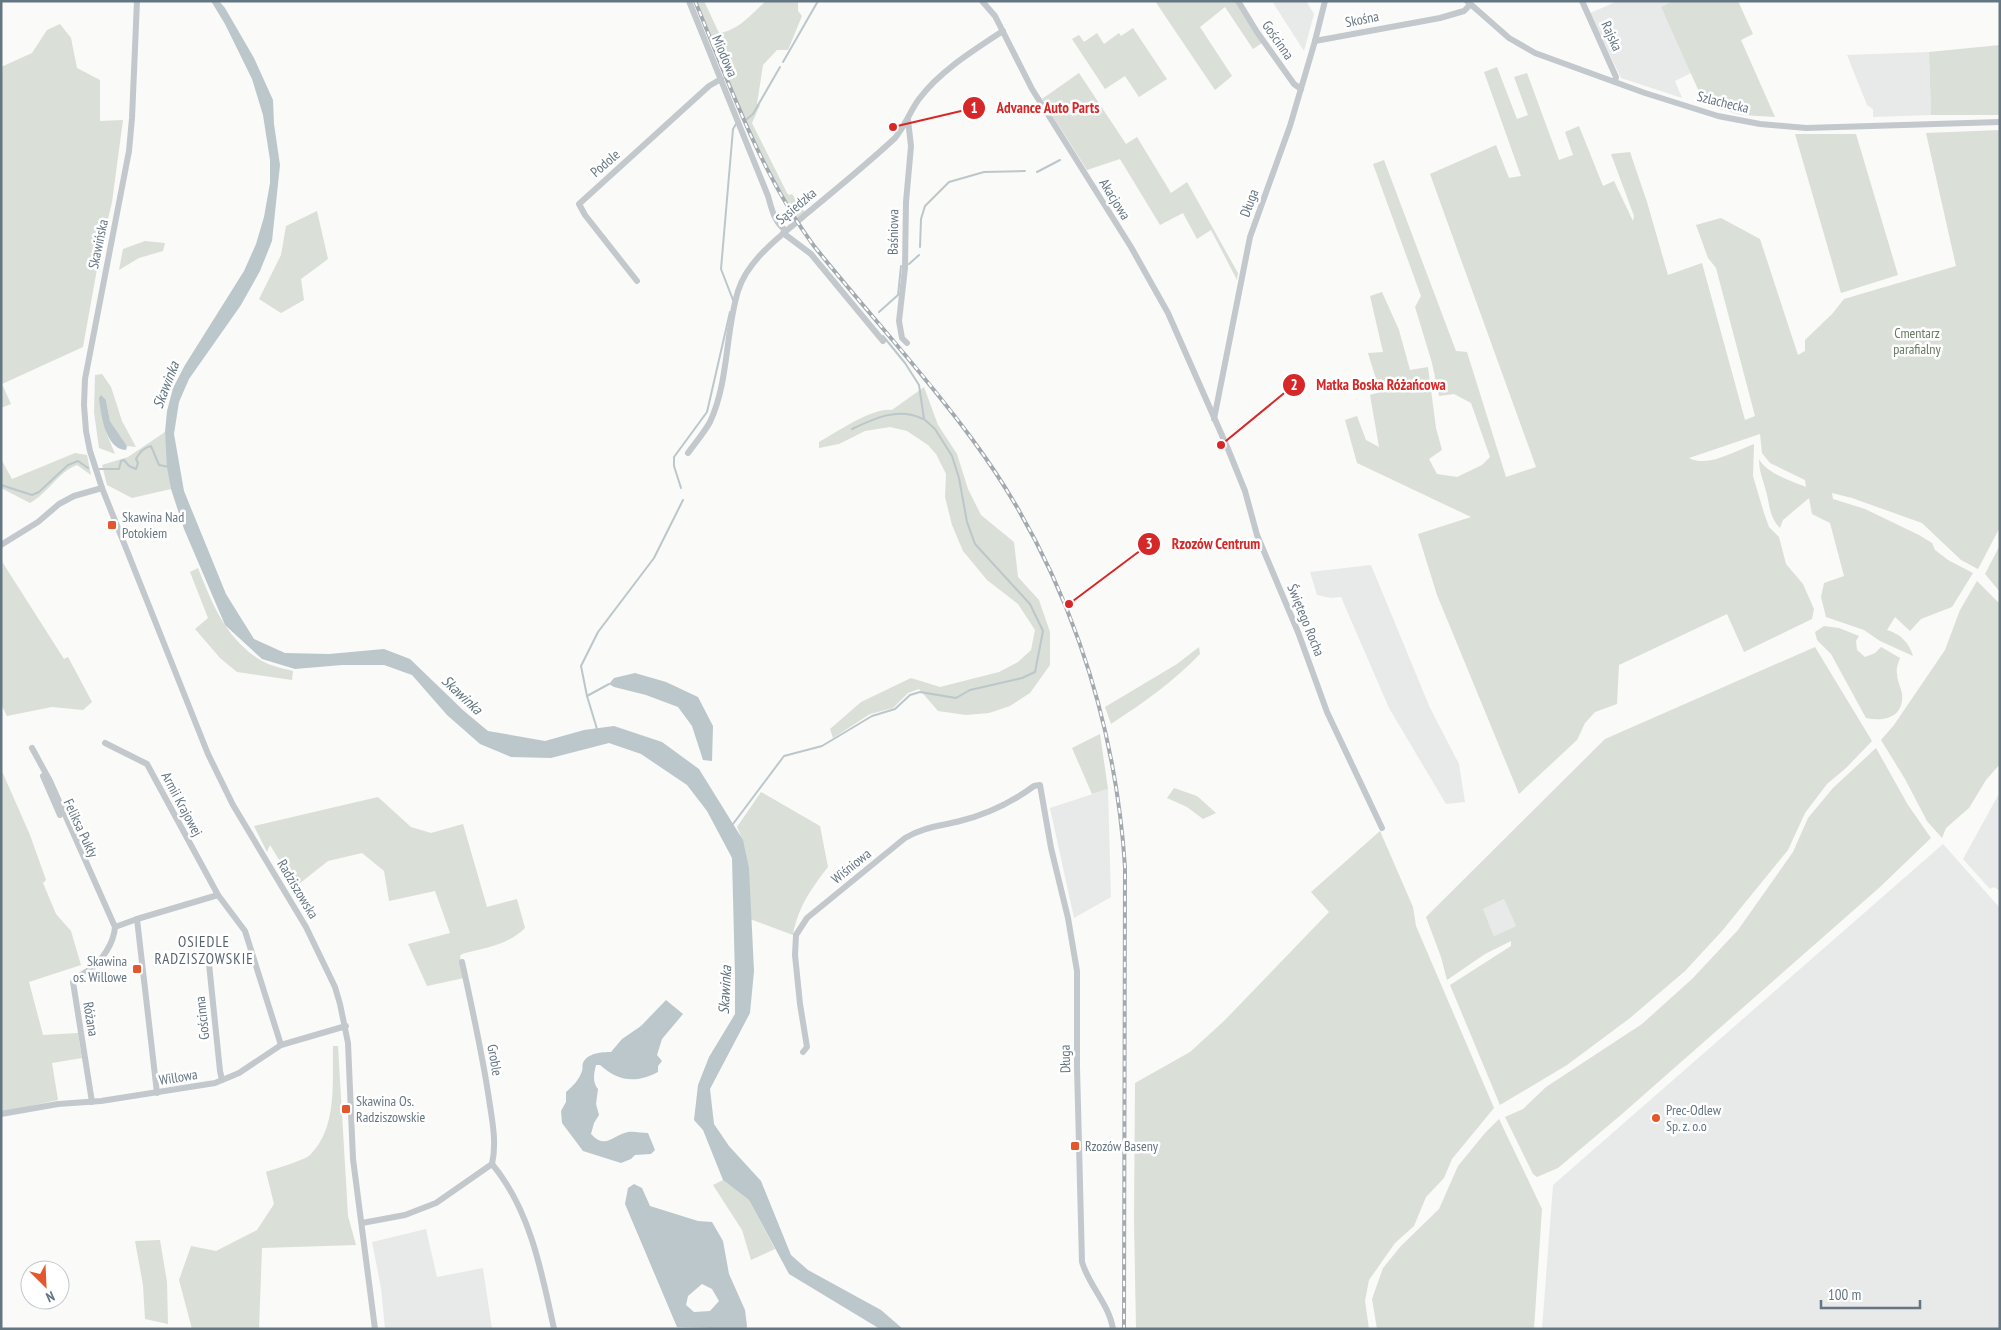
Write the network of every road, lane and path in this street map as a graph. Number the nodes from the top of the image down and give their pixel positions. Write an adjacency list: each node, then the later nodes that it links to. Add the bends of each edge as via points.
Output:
1 (137, 1): 21 (street, Skawińska, via 131,134 85,379 86,431)
2 (689, 1): 10 (street, Miodowa)
3 (982, 1): 8 (street, Akacjowa)
4 (1238, 1): 12 (street, Gościnna, via 1294,84)
5 (1325, 1): 9 (street, Długa)
6 (1582, 1): 11 (street, Rajska, via 1616,77)
7 (1469, 3): 9 (street, Skośna, via 1464,11 1440,18); 11 (street, Szlachecka, via 1509,38 1535,53)
8 (1003, 31): 13 (street, Sąsiedzka, via 939,78 918,100); 19 (street, Akacjowa, via 1032,89 1156,290)
9 (1316, 41): 12 (street, Długa)
10 (721, 79): 15 (street, Miodowa, via 773,215); 16 (street, Podole, via 709,86 579,204)
11 (1615, 82): 14 (street, Szlachecka, via 1718,116 1781,126)
12 (1301, 89): 19 (street, Długa, via 1250,237)
13 (908, 120): 15 (street, Sąsiedzka, via 883,149); 18 (street, Baśniowa, via 911,146 899,321 902,338)
14 (2000, 122)
15 (784, 232): 17 (street, Miodowa, via 811,254); 20 (street, Sąsiedzka, via 752,266 738,291 715,409)
16 (637, 280)
17 (883, 341)
18 (907, 343)
19 (1214, 419): 26 (street, Świętego Rocha, via 1245,491 1257,535 1327,712)
20 (688, 453)
21 (102, 488): 22 (street, via 59,504 38,522); 32 (street, Radziszowska, via 208,754 233,805 306,927 335,987)
22 (1, 545)
23 (105, 743): 27 (street, Armii Krajowej, via 147,764)
24 (32, 748): 29 (street, Feliksa Pukły)
25 (1040, 785): 34 (street, Wiśniowa, via 1000,808 916,831 800,927 795,940 807,1047); 43 (street, Długa, via 1077,971 1082,1262)
26 (1382, 828)
27 (218, 896): 28 (street); 33 (street, Armii Krajowej, via 245,931)
28 (137, 919): 29 (street); 36 (street)
29 (115, 927): 37 (street, Różana, via 108,949 94,966 73,982)
30 (208, 954): 35 (street, Gościnna)
31 (462, 962): 39 (street, Groble, via 486,1077 494,1135)
32 (346, 1026): 33 (street, Willowa); 40 (street, Radziszowska, via 352,1142)
33 (281, 1045): 35 (street, Willowa, via 239,1073)
34 (803, 1052)
35 (222, 1080): 36 (street, Willowa)
36 (157, 1093): 37 (street, Willowa)
37 (92, 1102): 38 (street, Willowa, via 58,1104)
38 (2, 1114)
39 (492, 1164): 40 (street, via 436,1203 405,1215); 42 (street, via 521,1210 543,1277)
40 (362, 1223): 41 (street, Radziszowska)
41 (375, 1329)
42 (554, 1329)
43 (1113, 1329)

